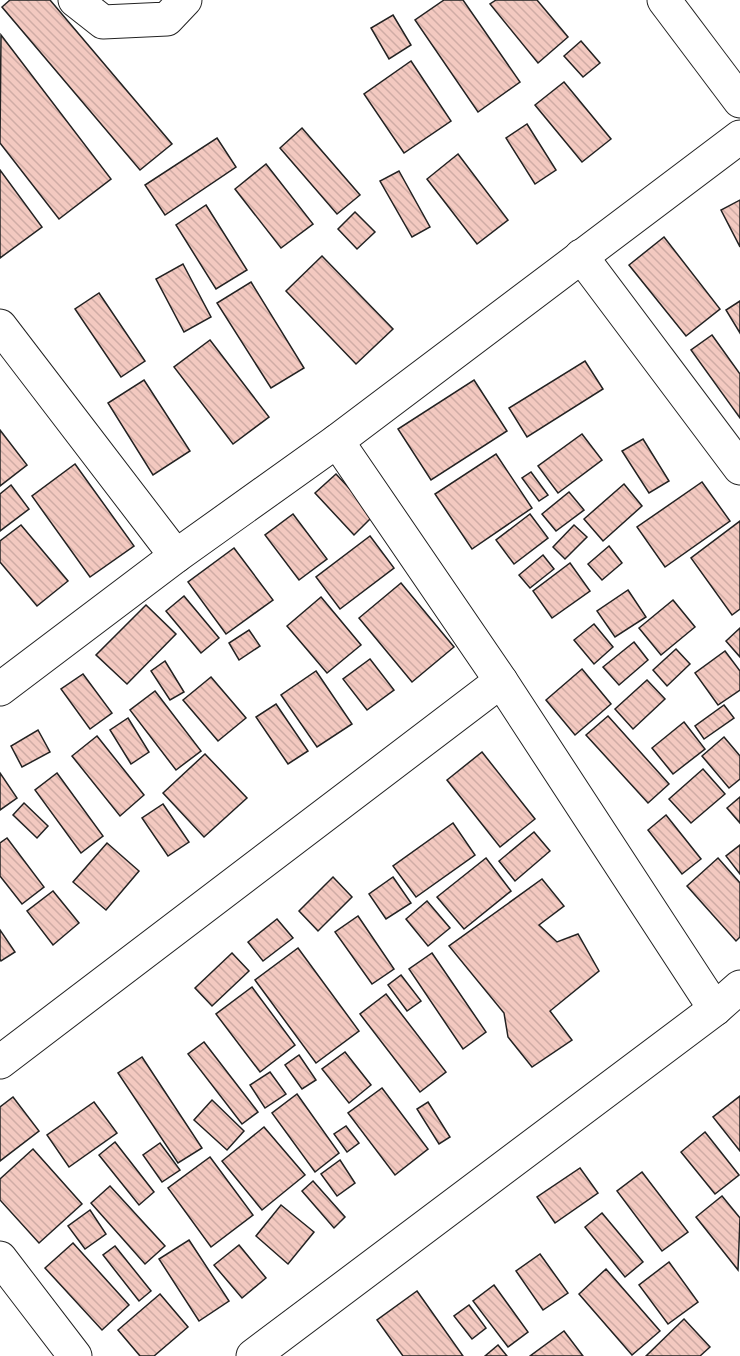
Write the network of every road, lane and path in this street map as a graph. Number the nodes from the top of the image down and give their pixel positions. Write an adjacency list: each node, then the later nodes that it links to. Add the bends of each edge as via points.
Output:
1 (75, 0): 2 (street, via 103,22 167,19)
2 (185, 0)
3 (664, 0): 4 (street)
4 (740, 100)
5 (740, 137): 6 (street)
6 (581, 256): 8 (street); 9 (street)
7 (3, 335): 10 (street)
8 (337, 441): 10 (street); 11 (street)
9 (740, 468)
10 (176, 556): 12 (street)
11 (501, 681): 14 (street); 15 (street)
12 (0, 689)
13 (740, 987): 14 (street)
14 (716, 1009): 18 (street)
15 (0, 1062)
16 (0, 1258): 17 (street)
17 (75, 1356)
18 (253, 1356)

